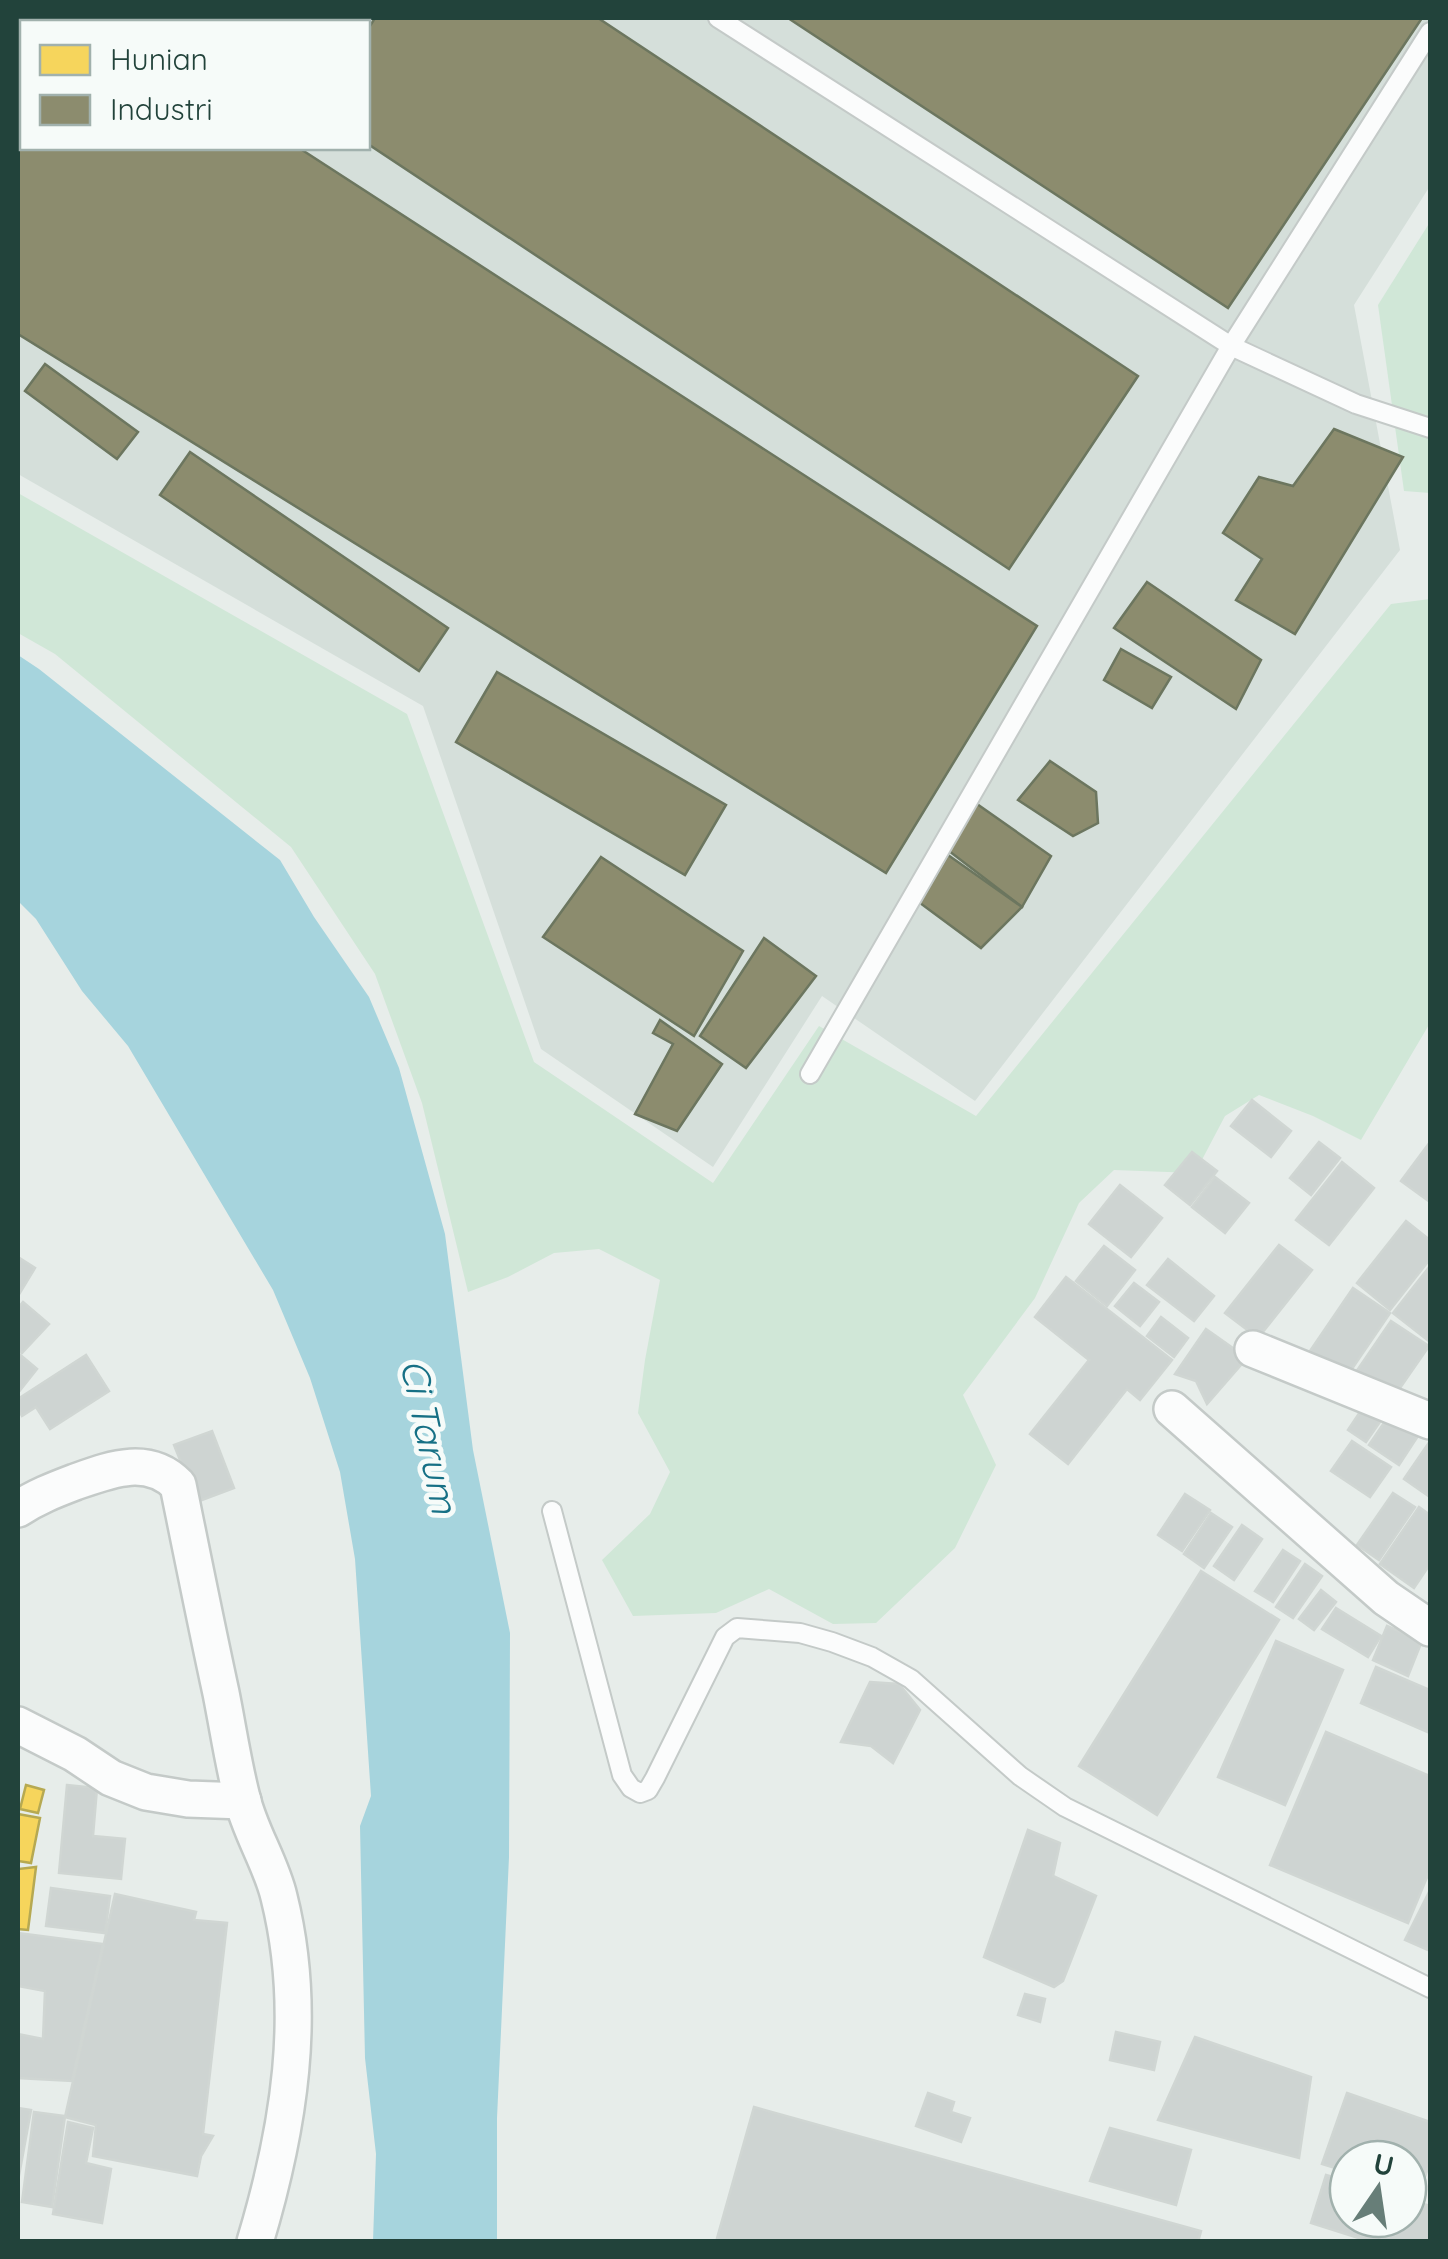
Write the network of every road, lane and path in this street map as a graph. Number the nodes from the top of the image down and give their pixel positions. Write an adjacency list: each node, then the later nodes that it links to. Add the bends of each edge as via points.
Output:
1 (718, 18): 3 (lane)
2 (1430, 32): 3 (lane)
3 (1231, 346): 4 (lane, via 1356,404); 5 (lane)
4 (1430, 428)
5 (810, 1074)
6 (1253, 1349): 8 (street)
7 (1172, 1408): 11 (street, via 1386,1598)
8 (1430, 1421)
9 (18, 1509): 13 (street, via 116,1467 139,1466 178,1484)
10 (552, 1511): 14 (lane, via 622,1775 640,1793 656,1778 725,1637 737,1628 800,1633 872,1657 911,1679 1065,1808)
11 (1430, 1628)
12 (18, 1725): 13 (street, via 146,1792)
13 (243, 1802): 15 (street, via 278,1891 294,1990 288,2110)
14 (1430, 1988)
15 (255, 2242)

